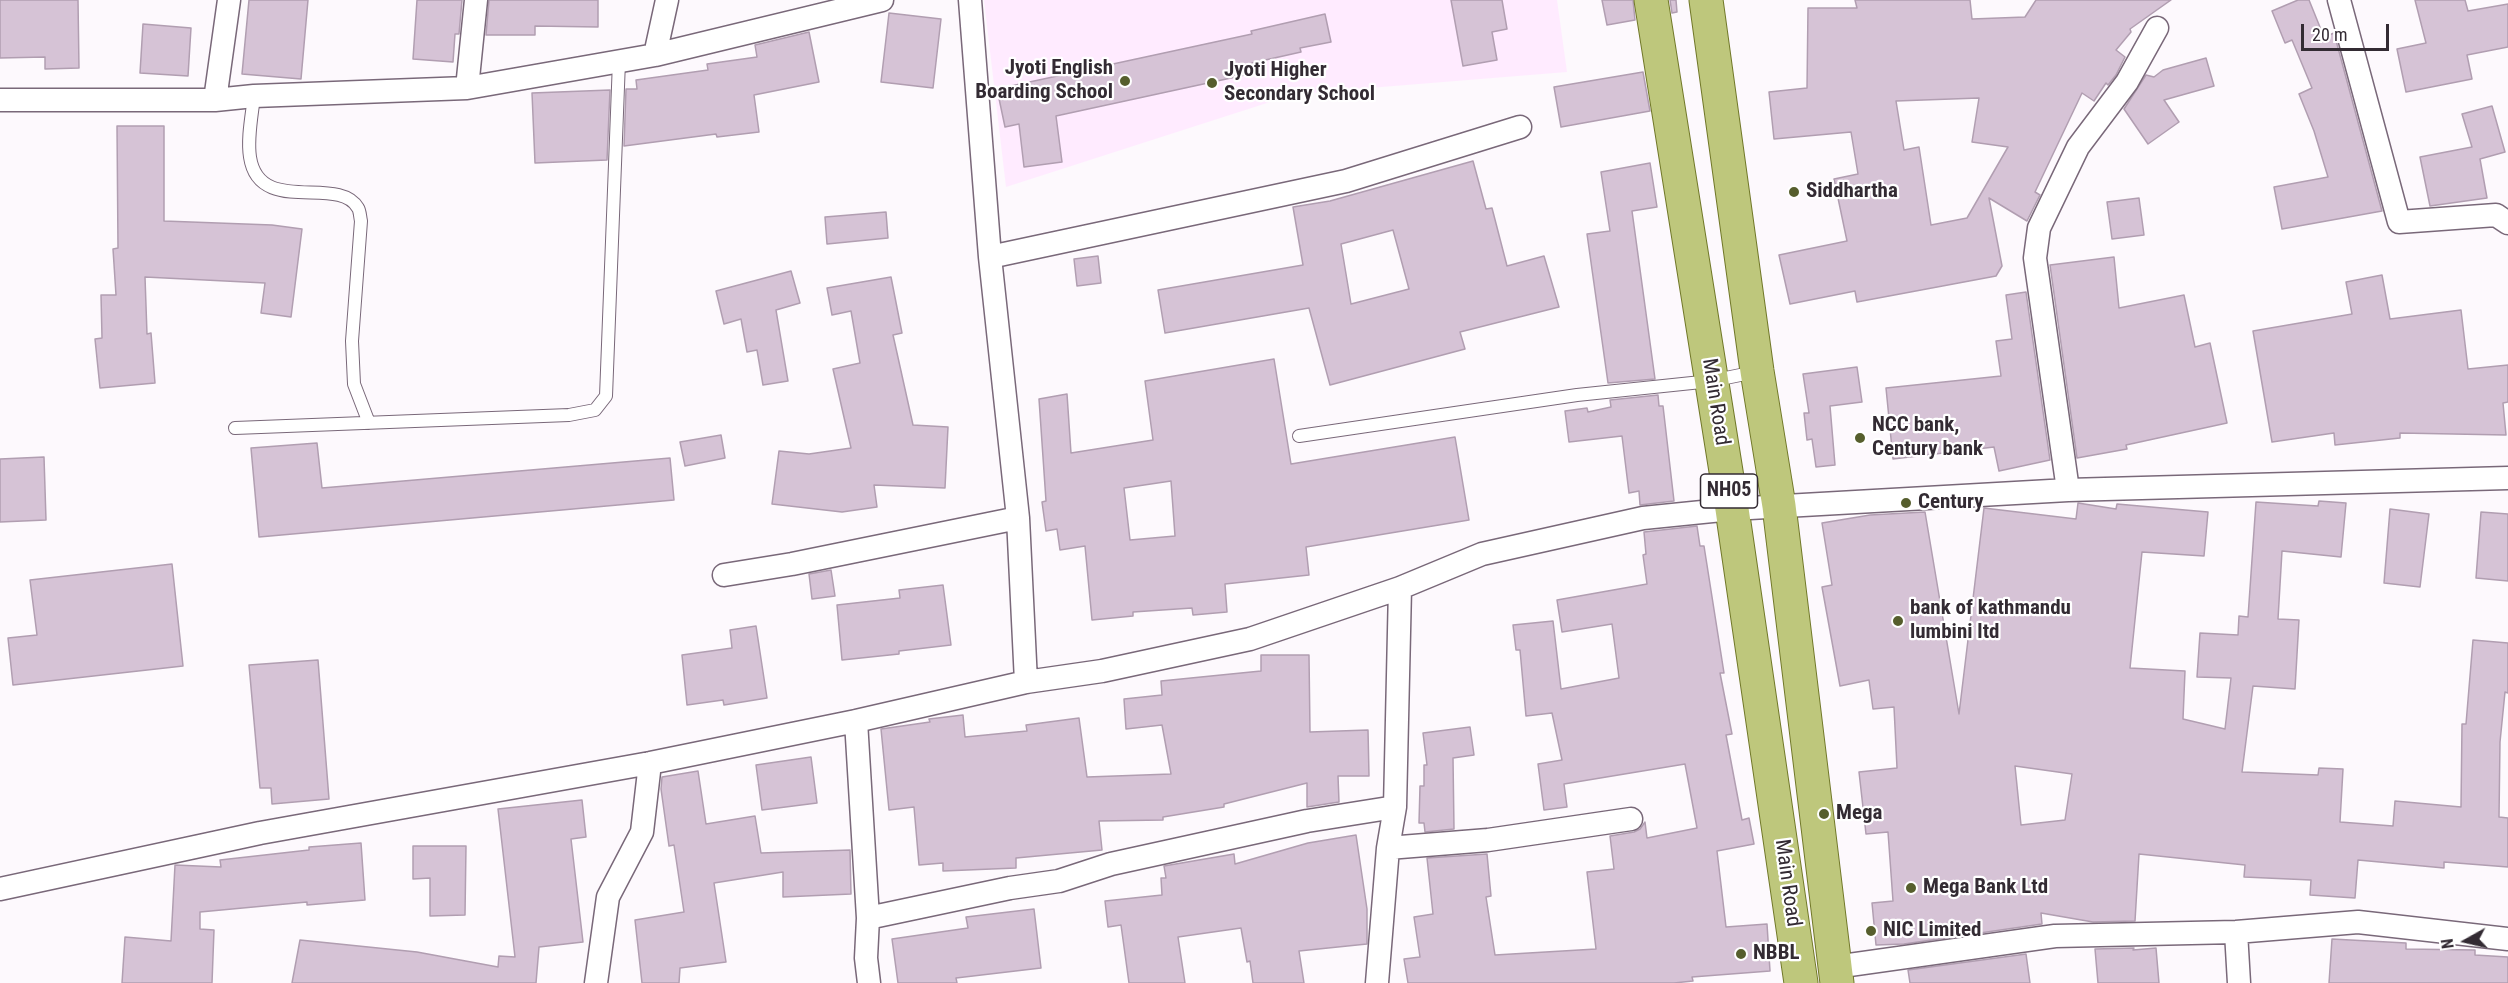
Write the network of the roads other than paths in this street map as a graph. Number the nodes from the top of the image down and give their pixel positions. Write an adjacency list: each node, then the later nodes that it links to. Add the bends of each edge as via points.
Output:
1 (229, 0): 15 (street)
2 (476, 0): 12 (street)
3 (667, 0): 10 (street)
4 (882, 0): 10 (street)
5 (970, 0): 18 (street)
6 (1651, 0): 20 (main road, Main Road / NH05)
7 (1706, 0): 19 (main road, Main Road / NH05)
8 (2339, 0): 17 (street, via 2399,222 2496,215)
9 (2157, 28): 25 (street, via 2127,82 2078,147 2039,228 2036,267)
10 (655, 55): 11 (street)
11 (619, 61): 12 (street); 21 (lane, via 606,396 595,410 569,415)
12 (467, 88): 13 (street)
13 (254, 96): 15 (street); 21 (lane, via 250,156 258,178 276,189 344,196 357,207 361,221 352,340 354,384)
14 (0, 100): 15 (street)
15 (215, 100)
16 (1520, 127): 18 (street, via 1346,181)
17 (2508, 224)
18 (990, 257): 28 (street)
19 (1757, 371): 20 (lane); 26 (main road, Main Road / NH05)
20 (1711, 381): 23 (lane, via 1577,395); 27 (main road, Main Road / NH05)
21 (369, 423): 22 (lane)
22 (235, 428)
23 (1299, 436)
24 (2508, 478): 25 (street)
25 (2068, 490): 26 (street)
26 (1779, 506): 27 (street); 41 (main road, Main Road / NH05)
27 (1732, 509): 30 (street, via 1643,518 1482,554); 45 (main road, Main Road / NH05)
28 (1018, 518): 29 (street); 31 (street)
29 (724, 575)
30 (1400, 588): 31 (street, via 1250,639 1102,671); 34 (street)
31 (1026, 682): 32 (street)
32 (856, 721): 33 (street); 38 (street)
33 (650, 763): 37 (street, via 260,833); 42 (street, via 642,832 608,897)
34 (1395, 807): 36 (street); 38 (street, via 1307,821 1111,864 1059,881)
35 (1631, 819): 36 (street, via 1488,840)
36 (1388, 848): 44 (street)
37 (0, 889)
38 (868, 918): 43 (street)
39 (2236, 932): 40 (street, via 2358,922); 41 (street, via 2055,936); 46 (street)
40 (2508, 939)
41 (1836, 975)
42 (596, 983)
43 (869, 983)
44 (1377, 983)
45 (1801, 983)
46 (2239, 983)

